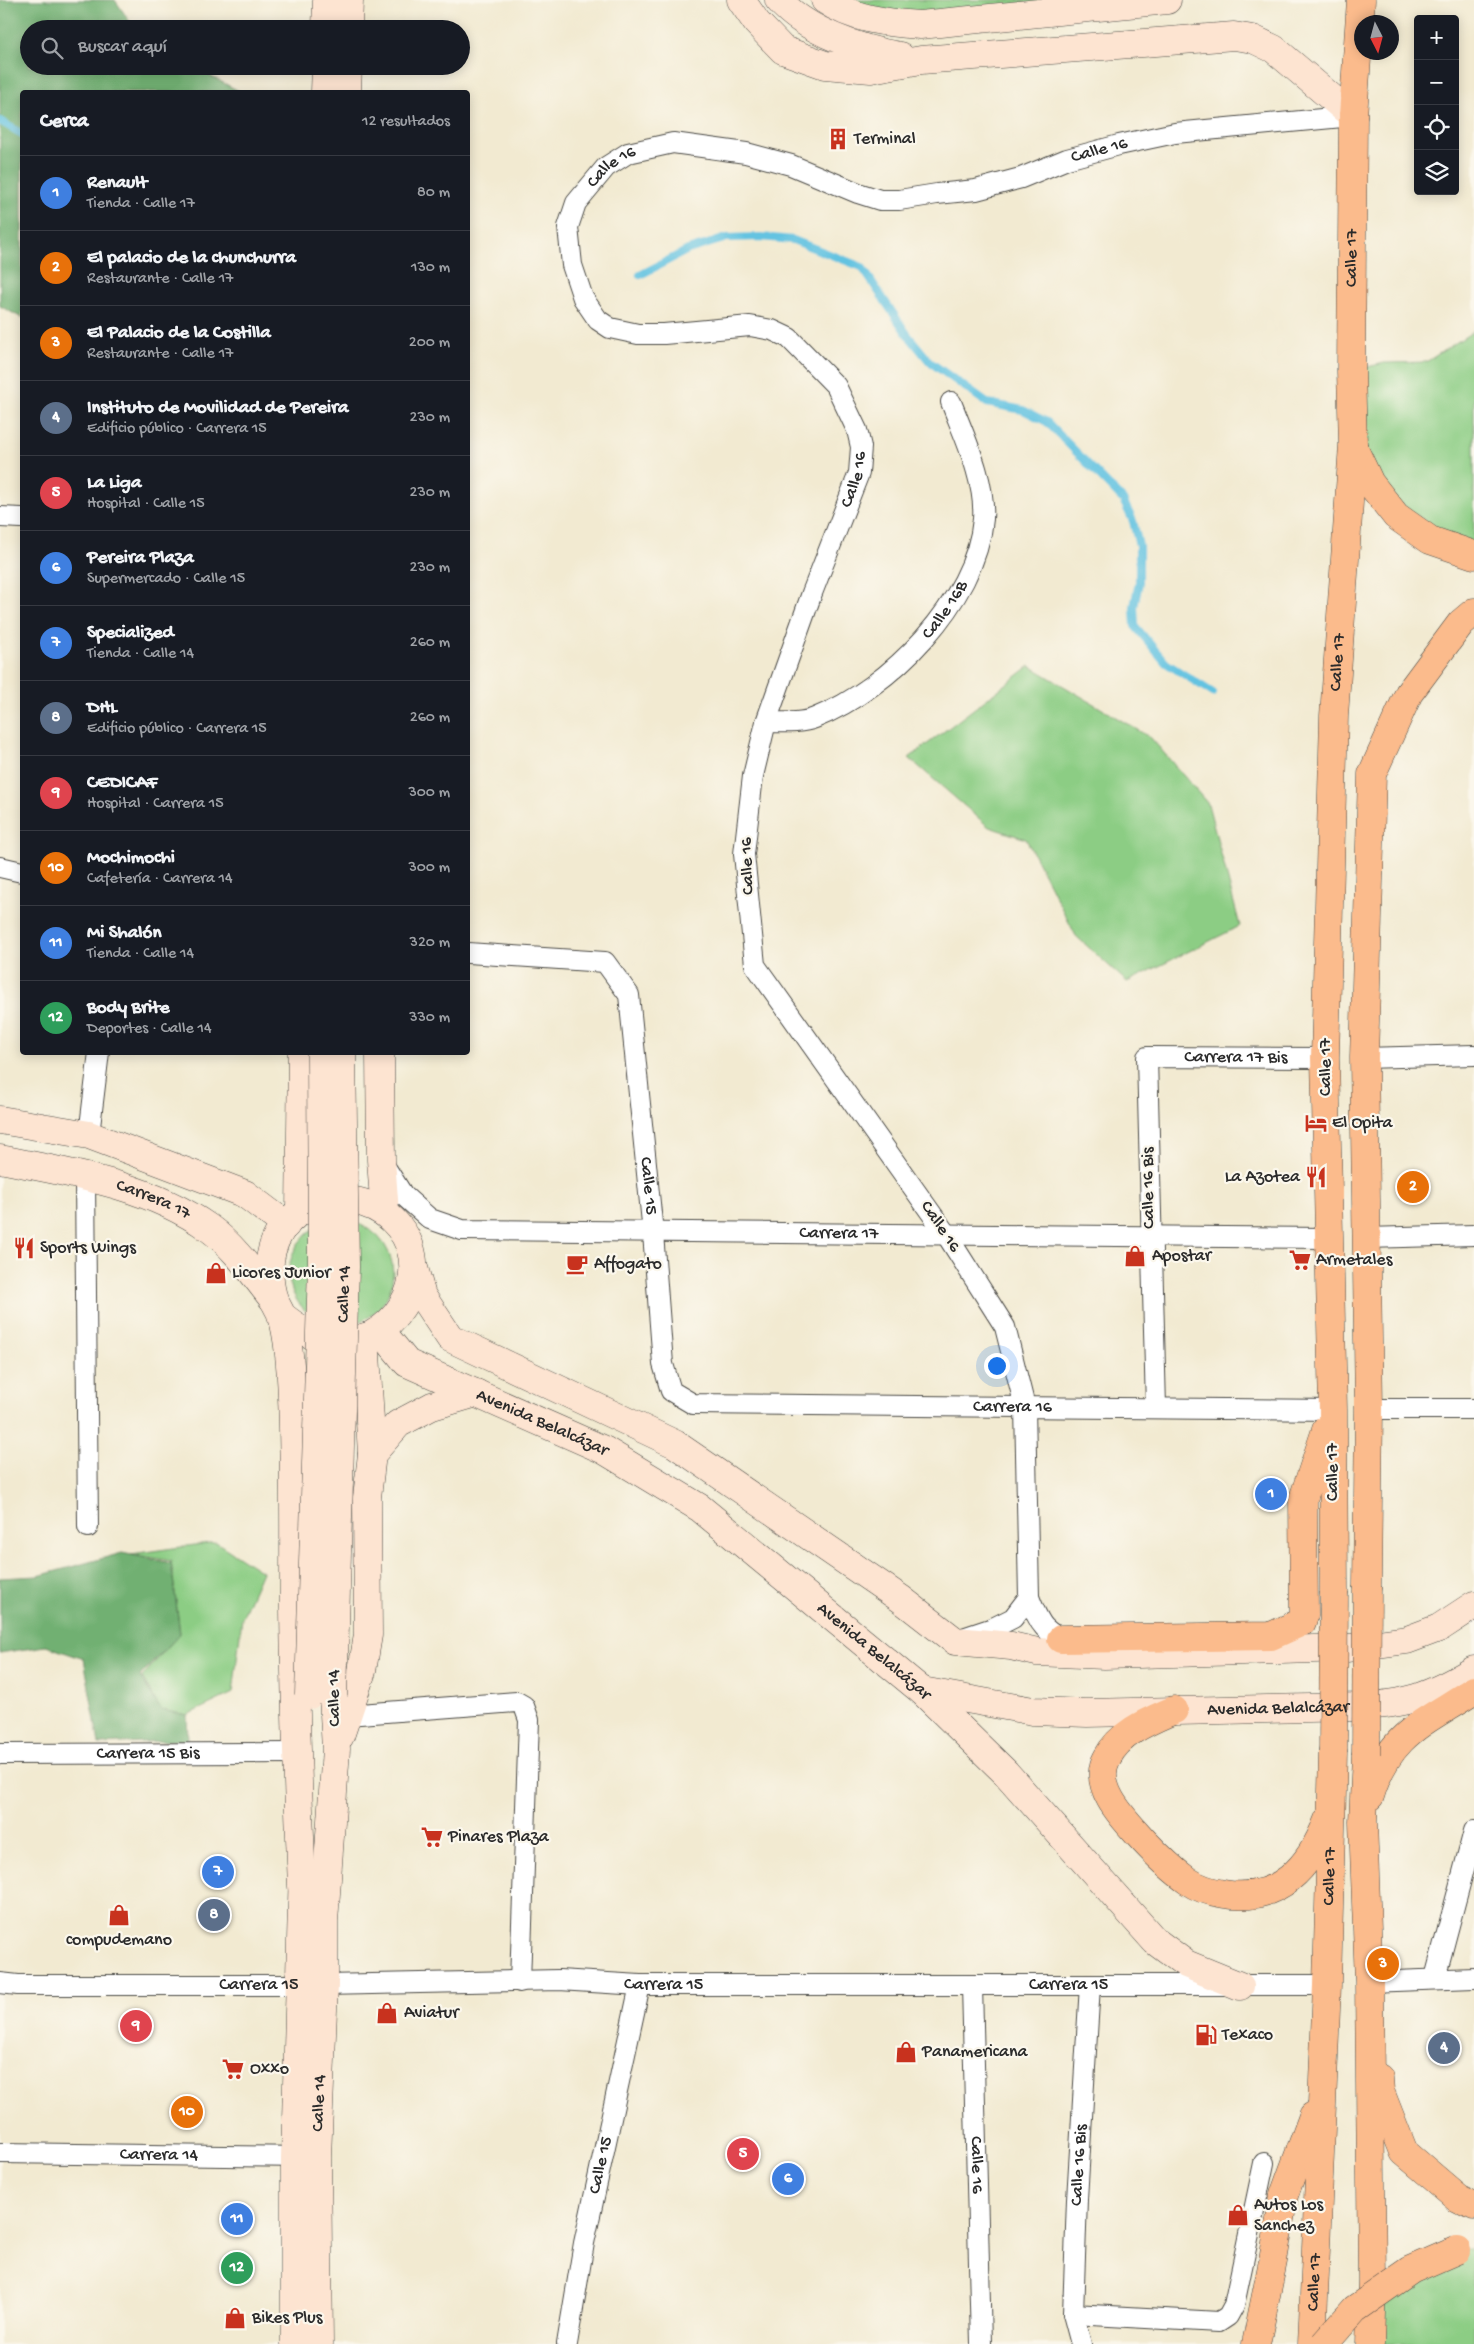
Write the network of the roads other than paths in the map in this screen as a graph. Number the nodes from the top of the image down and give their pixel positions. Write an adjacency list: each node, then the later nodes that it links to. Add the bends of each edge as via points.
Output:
1 (327, 0): 8 (main road)
2 (349, 0): 9 (main road)
3 (740, 0): 10 (main road, via 783,50 825,65 870,69)
4 (778, 0): 10 (main road, via 814,27 871,52)
5 (825, 0): 6 (main road, via 868,19 920,25)
6 (1167, 0)
7 (1362, 0): 15 (main road, Calle 17)
8 (326, 20)
9 (348, 20)
10 (921, 60): 15 (main road, via 1234,36 1252,39 1274,49)
11 (326, 75): 13 (main road)
12 (348, 75): 14 (main road)
13 (326, 90)
14 (347, 90)
15 (1354, 116): 17 (main road, Calle 17); 22 (street, Calle 16, via 1175,133 1067,159 1021,178 976,190 899,200 880,200 858,194 791,165 713,147 673,143 628,153 606,167 576,203 568,227 575,274 583,298 598,320 610,328 638,334 750,326 772,330 789,338 836,386 857,430 861,447 859,472)
16 (951, 402): 22 (street, Calle 16B, via 974,464 983,517 976,550 955,596 920,642 890,672 856,696 815,718 797,722)
17 (1353, 445): 20 (main road, via 1370,483 1396,516 1430,540); 33 (main road, Calle 17, via 1334,716)
18 (0, 517): 19 (street)
19 (20, 518)
20 (1474, 555)
21 (1474, 612): 34 (main road, Calle 17, via 1460,623 1409,693 1372,774)
22 (766, 722): 43 (street, Calle 16, via 753,776 744,854 755,965)
23 (0, 867): 24 (street)
24 (20, 872)
25 (470, 953): 42 (street, Calle 15, via 605,962 629,995)
26 (99, 1055): 36 (street)
27 (302, 1055): 41 (main road)
28 (321, 1055): 68 (main road, Calle 14, bridge)
29 (342, 1055): 68 (main road, Calle 14, bridge, via 346,1267)
30 (380, 1055): 38 (main road)
31 (1474, 1055): 34 (street)
32 (1146, 1057): 33 (street, Carrera 17 Bis); 44 (street, Calle 16 Bis)
33 (1325, 1058): 46 (main road, Calle 17)
34 (1364, 1058): 47 (main road, Calle 17)
35 (0, 1120): 36 (main road)
36 (89, 1135): 41 (main road, via 245,1194)
37 (0, 1159): 39 (main road, Carrera 17)
38 (381, 1160): 40 (main road); 42 (street, Carrera 17, via 403,1195 416,1207 430,1218 462,1230)
39 (85, 1176): 49 (main road, Carrera 17, via 164,1202 210,1228 240,1258); 59 (street)
40 (386, 1213): 41 (main road, via 370,1204 343,1199 316,1204); 48 (main road, via 400,1228 410,1247)
41 (293, 1219): 49 (main road, via 276,1242 270,1260)
42 (653, 1233): 43 (street, Carrera 17); 52 (street, Calle 15, via 663,1364 671,1391)
43 (946, 1234): 44 (street, Carrera 17); 53 (street, Calle 16, via 1005,1327)
44 (1150, 1235): 46 (street, Carrera 17); 54 (street, Calle 16 Bis)
45 (1474, 1235): 47 (street)
46 (1328, 1238): 57 (main road, Calle 17)
47 (1367, 1238): 55 (main road, Calle 17)
48 (414, 1268): 50 (main road, via 409,1297 393,1321); 63 (main road, via 422,1296 450,1338 675,1444 901,1599)
49 (277, 1307): 50 (main road, via 314,1337 350,1342); 71 (main road, via 292,1378)
50 (373, 1334): 51 (main road, Avenida Belalcázar, via 407,1363); 58 (main road)
51 (476, 1392): 58 (main road, via 432,1406 398,1424); 66 (main road, Avenida Belalcázar, via 604,1450 700,1508)
52 (693, 1404): 53 (street, Carrera 16)
53 (1024, 1407): 54 (street, Carrera 16); 60 (street, Calle 16)
54 (1156, 1408): 57 (street, Carrera 16)
55 (1369, 1409): 56 (street); 73 (main road, Calle 17, bridge)
56 (1474, 1409)
57 (1333, 1410): 62 (main road, via 1303,1499 1302,1622 1271,1636); 72 (main road, Calle 17, bridge)
58 (372, 1454): 68 (main road, via 367,1497 368,1635 362,1671)
59 (88, 1527)
60 (1029, 1597): 62 (street, Calle 16, via 1045,1630); 63 (street, via 1013,1618)
61 (1474, 1605): 64 (main road, via 1439,1628 1408,1640 1348,1648)
62 (1061, 1639): 64 (street, Calle 16)
63 (955, 1641): 64 (main road, via 1037,1652)
64 (1104, 1655)
65 (1474, 1670): 69 (main road, Avenida Belalcázar, via 1424,1697 1392,1705)
66 (922, 1690): 69 (main road, Avenida Belalcázar, via 1033,1712); 86 (main road, via 1006,1773 1155,1941 1186,1964)
67 (1474, 1690): 73 (main road, via 1403,1737 1386,1758 1376,1778)
68 (330, 1702): 75 (main road, Calle 14); 78 (street, via 516,1702 524,1706 529,1720); 81 (main road, Calle 14, via 336,1749 324,1922)
69 (1174, 1710): 72 (main road, via 1138,1726 1107,1758 1102,1772 1106,1789 1119,1814 1158,1857 1189,1882 1211,1892 1235,1896 1258,1894 1283,1884 1304,1865 1319,1844)
70 (0, 1754): 71 (street, Carrera 15 Bis)
71 (296, 1754): 75 (main road)
72 (1332, 1810): 84 (main road, Calle 17)
73 (1363, 1822): 79 (main road, Calle 17)
74 (1474, 1831): 76 (street)
75 (302, 1886): 81 (main road, Calle 14)
76 (1435, 1978): 77 (street); 79 (street)
77 (1474, 1978)
78 (520, 1982): 81 (street, Carrera 15); 82 (street, Carrera 15, via 559,1980)
79 (1369, 1982): 91 (main road, via 1380,2091 1404,2152 1458,2198); 102 (main road, Calle 17)
80 (0, 1983): 81 (street, Carrera 15)
81 (312, 1984): 89 (main road, Calle 14)
82 (640, 1985): 83 (street, Carrera 15); 96 (street, Calle 15, via 584,2243)
83 (972, 1985): 85 (street, Carrera 15); 97 (street, Calle 16)
84 (1327, 1985): 86 (street, Carrera 15); 87 (main road, Calle 17)
85 (1090, 1986): 86 (street, Carrera 15); 93 (street, Calle 16 Bis)
86 (1240, 1986)
87 (1322, 2093): 99 (main road, via 1284,2195); 100 (main road, Calle 17)
88 (0, 2152): 89 (street, Carrera 14)
89 (306, 2157): 94 (main road, Calle 14); 95 (main road, Calle 14)
90 (1264, 2163): 93 (street, via 1234,2306 1228,2316 1219,2322)
91 (1474, 2206)
92 (1466, 2248): 101 (main road, bridge, via 1411,2270 1355,2309)
93 (1073, 2314): 98 (street, Calle 16 Bis)
94 (296, 2344)
95 (319, 2344)
96 (567, 2344)
97 (981, 2344)
98 (1081, 2344)
99 (1256, 2344)
100 (1312, 2344)
101 (1324, 2344)
102 (1370, 2344)

